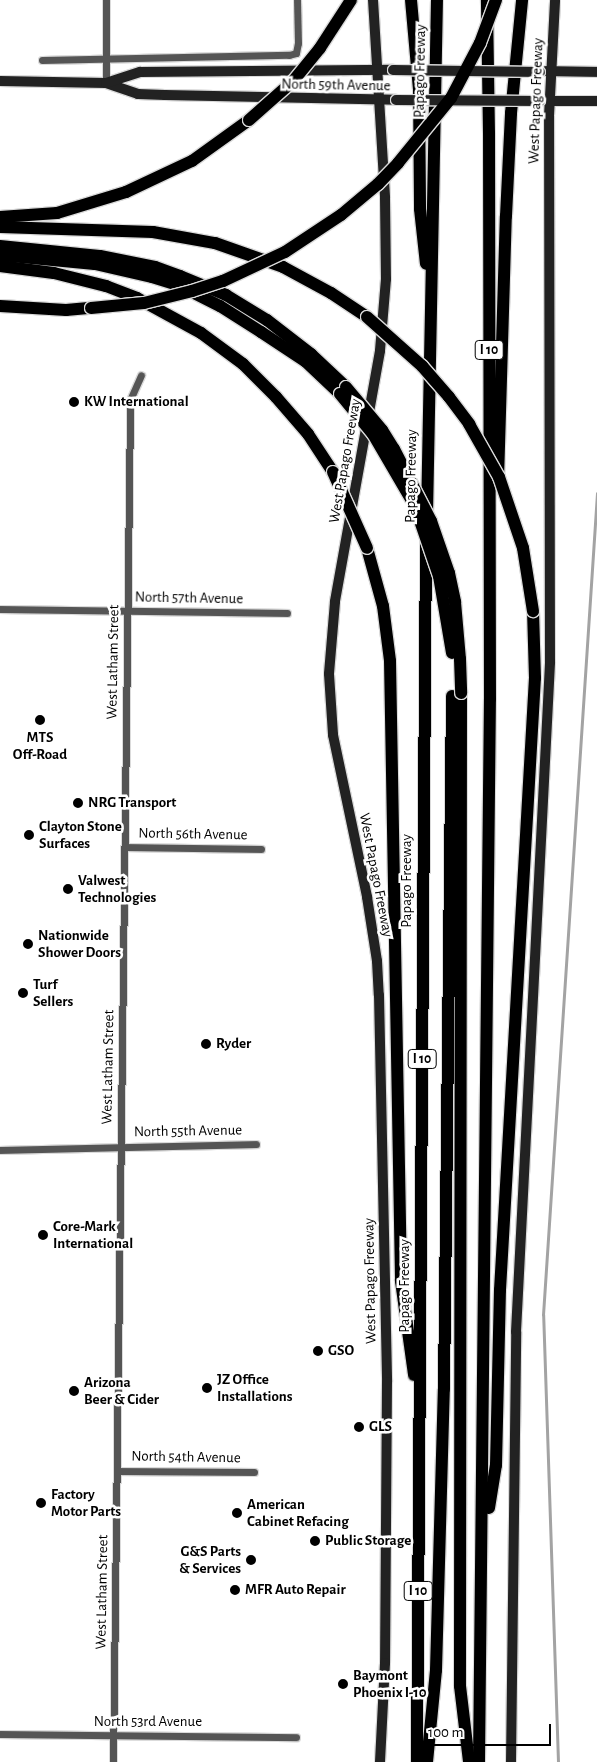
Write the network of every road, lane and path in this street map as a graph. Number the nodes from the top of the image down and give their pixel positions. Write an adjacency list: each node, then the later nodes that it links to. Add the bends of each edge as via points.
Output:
1 (106, 0): 11 (street)
2 (297, 0): 11 (street, North 59th Avenue, via 298,43 296,53 289,56)
3 (351, 0): 21 (highway, bridge, via 320,48 294,80 249,120 192,161 126,192 58,213)
4 (374, 0): 13 (main road, West Papago Freeway)
5 (411, 0): 27 (highway, via 419,90 420,209)
6 (437, 0): 27 (highway, Papago Freeway / I 10)
7 (487, 0): 34 (highway, I 10)
8 (496, 0): 26 (highway, bridge, via 480,43 451,98 398,163 341,215 285,252 223,281 144,303 66,310)
9 (522, 0): 34 (highway, via 511,113 506,216)
10 (555, 0): 14 (main road, West Papago Freeway)
11 (106, 59): 12 (street, North 59th Avenue); 17 (street)
12 (42, 60)
13 (379, 71): 14 (main road, North 59th Avenue, bridge); 17 (main road, North 59th Avenue, via 140,72); 18 (main road, West Papago Freeway)
14 (552, 71): 15 (main road, North 59th Avenue); 20 (main road, West Papago Freeway)
15 (597, 72)
16 (0, 81): 17 (main road, North 59th Avenue)
17 (106, 83): 18 (main road, North 59th Avenue, via 138,94)
18 (380, 101): 20 (main road, North 59th Avenue, bridge); 48 (main road, West Papago Freeway, via 387,234 384,316 336,602 329,674 334,735 368,897 379,995 386,1382 385,1663)
19 (597, 101): 20 (main road, North 59th Avenue)
20 (552, 102): 53 (main road, West Papago Freeway, via 550,662 516,1332)
21 (0, 217)
22 (0, 227): 43 (highway, bridge, via 154,232 215,242 282,267 367,316 422,366 469,424 499,477 523,548 533,611 535,663 500,1290 496,1465)
23 (0, 246): 29 (highway, via 73,252 155,267 226,295 267,320 312,354)
24 (0, 255): 29 (highway, via 94,264 178,286 220,306 261,332)
25 (0, 266): 40 (highway, bridge, via 54,273 106,286 137,298 201,333 243,364 308,434 333,472 367,548 384,606 390,661 401,1281)
26 (0, 306)
27 (431, 314): 40 (highway, Papago Freeway / I 10)
28 (141, 375): 31 (street, West Latham Street, via 130,400)
29 (343, 391): 33 (highway, bridge, via 400,476 429,543 450,633)
30 (0, 609): 31 (street, North 57th Avenue)
31 (127, 611): 32 (street, North 57th Avenue); 35 (street, West Latham Street)
32 (287, 613)
33 (456, 694): 50 (highway, via 444,1389 436,1670); 51 (highway, via 460,1686)
34 (490, 700): 43 (highway, I 10)
35 (124, 847): 36 (street, North 56th Avenue); 38 (street, West Latham Street)
36 (261, 849)
37 (256, 1144): 38 (street, North 55th Avenue)
38 (121, 1146): 39 (street, North 55th Avenue); 41 (street, West Latham Street)
39 (0, 1150)
40 (420, 1420): 49 (highway, Papago Freeway / I 10)
41 (117, 1471): 42 (street, North 54th Avenue); 45 (street, West Latham Street)
42 (254, 1472)
43 (482, 1550): 52 (highway, I 10)
44 (0, 1734): 45 (street, North 53rd Avenue)
45 (114, 1736): 46 (street, North 53rd Avenue); 47 (street, West Latham Street)
46 (296, 1737)
47 (113, 1762)
48 (380, 1762)
49 (417, 1762)
50 (427, 1762)
51 (469, 1762)
52 (479, 1762)
53 (511, 1762)

